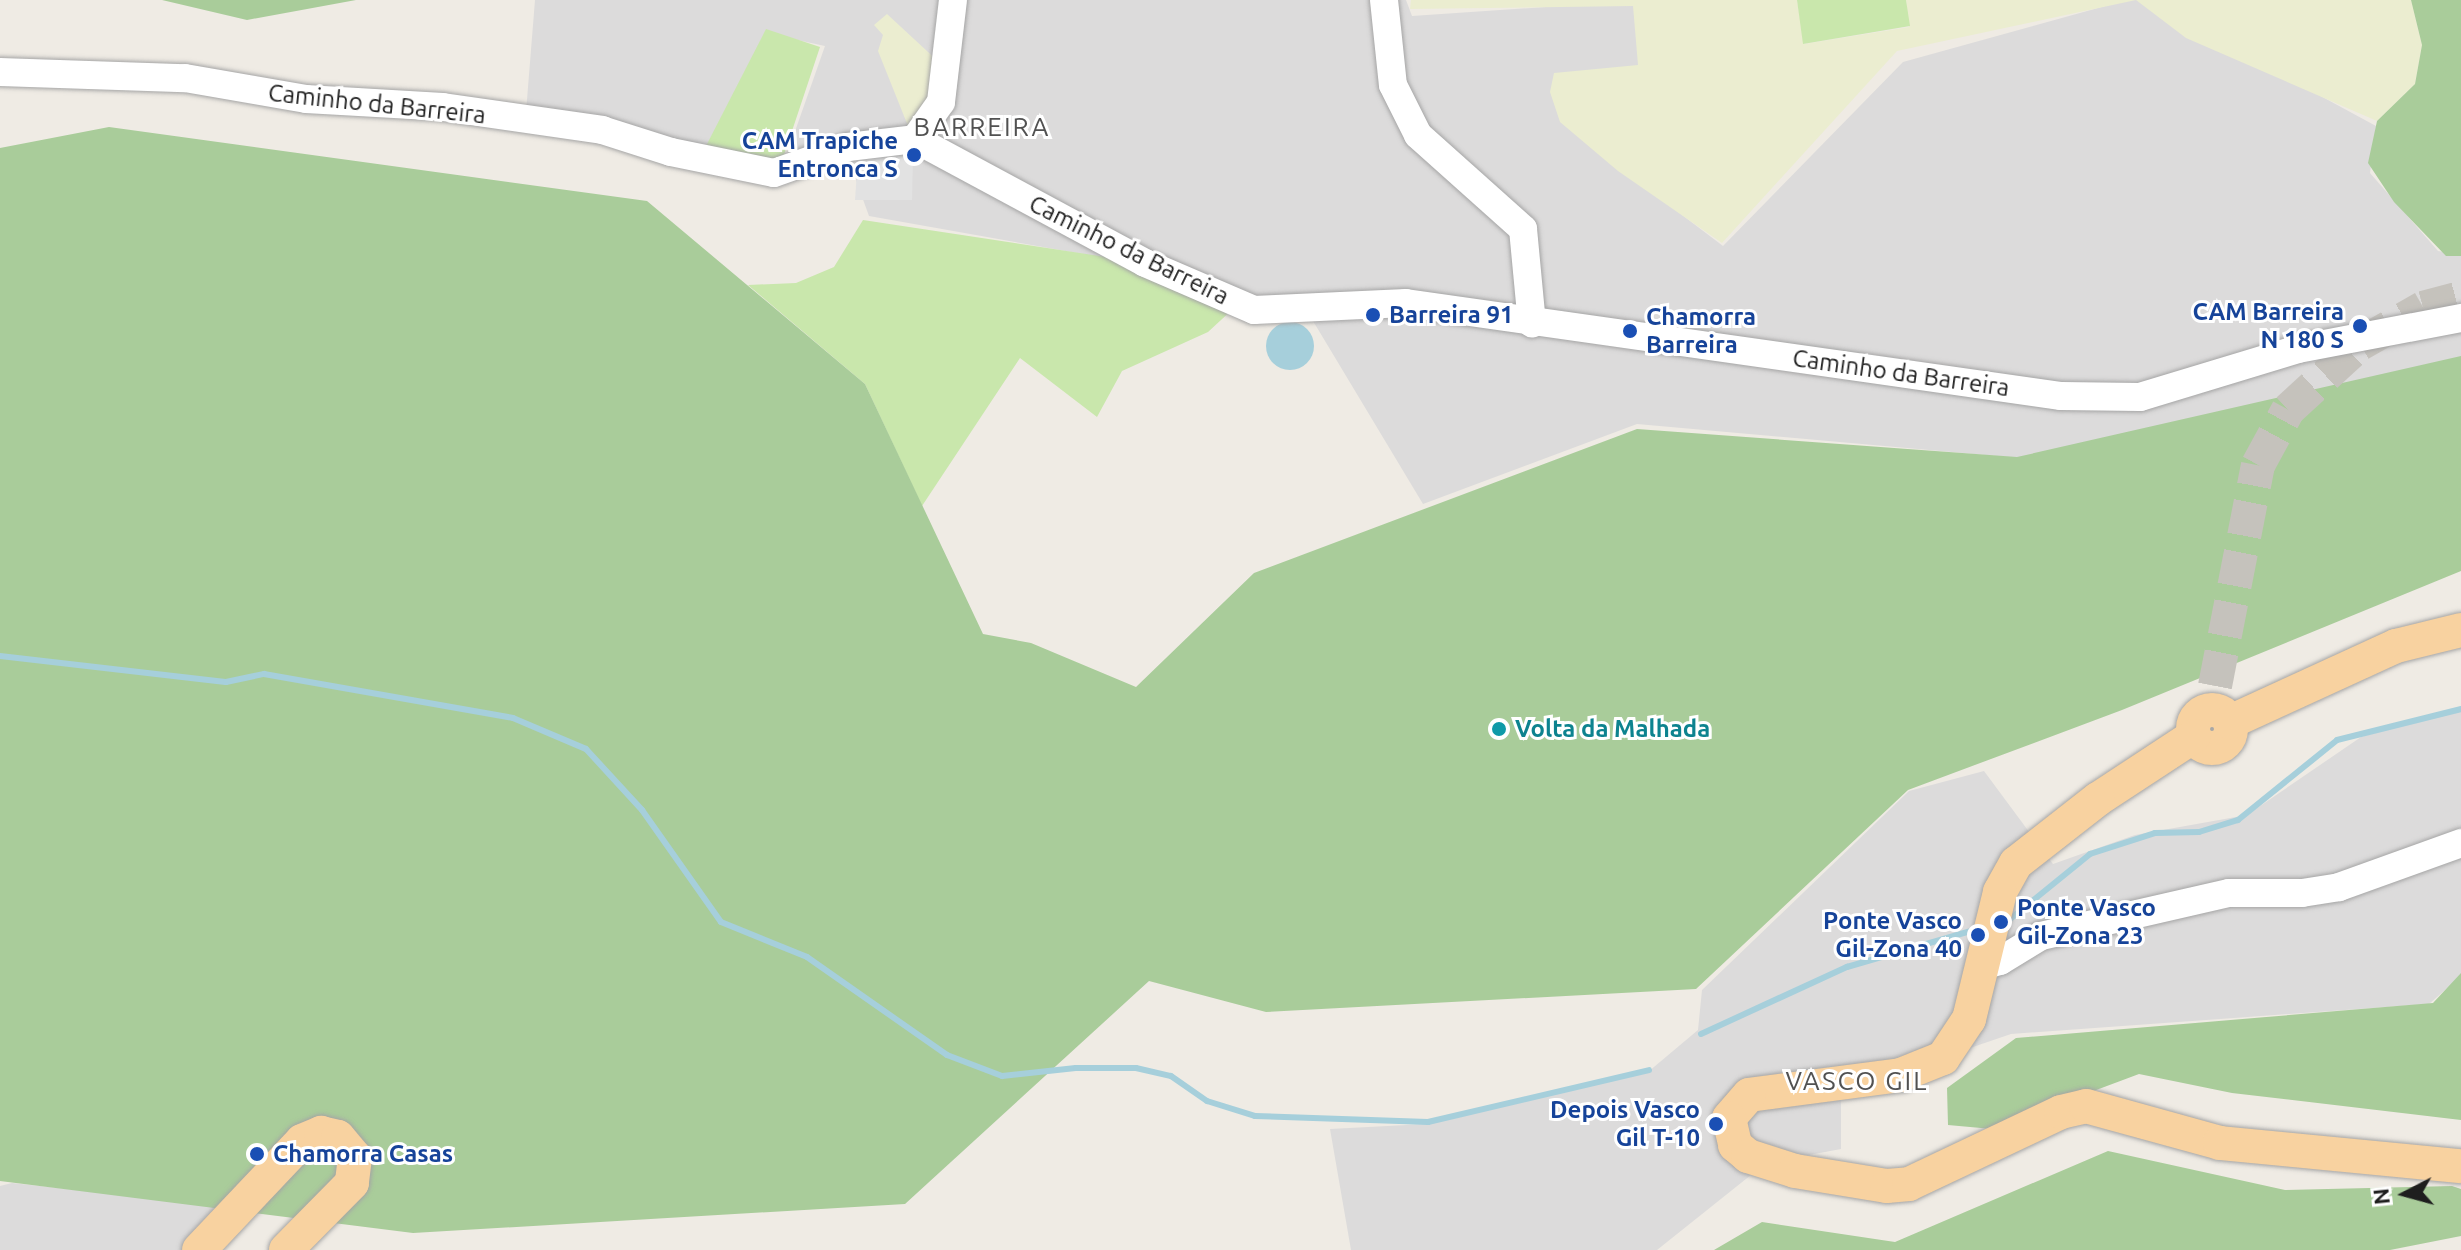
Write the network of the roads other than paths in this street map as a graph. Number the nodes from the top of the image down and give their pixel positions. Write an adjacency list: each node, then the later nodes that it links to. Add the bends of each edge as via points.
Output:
1 (953, 0): 4 (street, via 941,102)
2 (1384, 0): 6 (street, via 1393,85 1411,123 1440,158 1523,229)
3 (0, 72): 4 (street, Caminho da Barreira, via 185,78 306,99 443,107 602,130 671,152 774,173 848,147)
4 (915, 139): 6 (street, Caminho da Barreira, via 1145,263 1254,310 1367,301)
5 (2461, 318): 6 (street, Caminho da Barreira, via 2298,349 2140,397 2098,399)
6 (1532, 324)
7 (2461, 630): 9 (main road, via 2396,646 2213,713 2027,851 2007,877)
8 (2461, 843): 9 (street, via 2339,887 2229,893 2041,936 2000,961)
9 (1984, 956): 10 (main road, via 1965,1027 1943,1058 1901,1075 1749,1095 1729,1118 1735,1145 1748,1156 1795,1171 1887,1186 1909,1184 2061,1112 2086,1106 2220,1143)
10 (2461, 1166)
11 (199, 1250): 12 (main road, via 302,1141 321,1133 338,1137 355,1157 352,1183)
12 (286, 1250)

